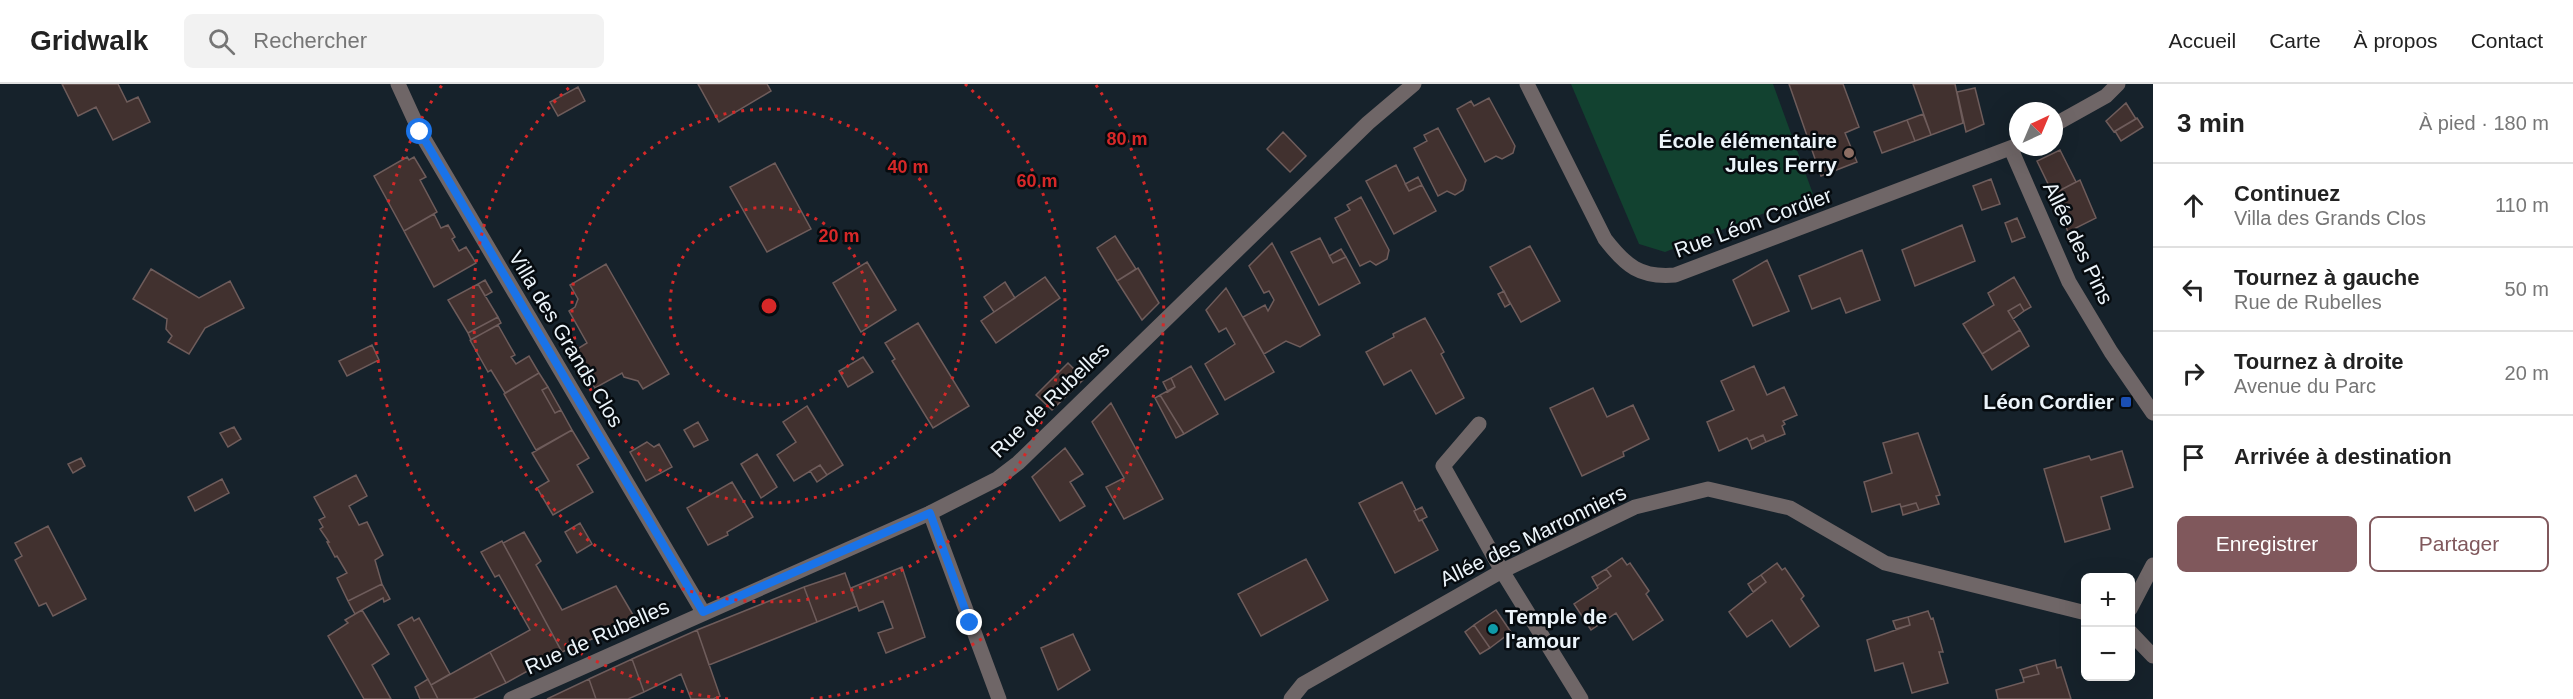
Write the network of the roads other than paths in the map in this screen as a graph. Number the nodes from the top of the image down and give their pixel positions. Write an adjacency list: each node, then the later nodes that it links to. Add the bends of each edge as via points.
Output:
1 (398, 84): 14 (street, Villa des Grands Clos, via 420,132)
2 (1414, 84): 10 (street, Rue de Rubelles, via 1277,209 1017,463 997,479)
3 (1527, 84): 6 (street, Rue Léon Cordier, via 1605,239 1620,257 1656,277 1676,275)
4 (2118, 84): 5 (street, via 2106,96)
5 (2063, 120)
6 (2009, 149)
7 (2018, 156): 8 (street, Allée des Pins, via 2069,282)
8 (2153, 413)
9 (1479, 424): 12 (street, via 1443,466)
10 (930, 513): 14 (street, Rue de Rubelles); 19 (street)
11 (2153, 565): 13 (street)
12 (1502, 570): 15 (street, Allée des Marronniers, via 1635,507 1708,489 1790,508 1885,563); 20 (street, Allée des Marronniers, via 1303,684); 21 (street)
13 (2135, 599)
14 (703, 612): 18 (street, Rue de Rubelles)
15 (2081, 612)
16 (2135, 637): 17 (street)
17 (2153, 656)
18 (511, 699)
19 (999, 699)
20 (1291, 699)
21 (1581, 699)

